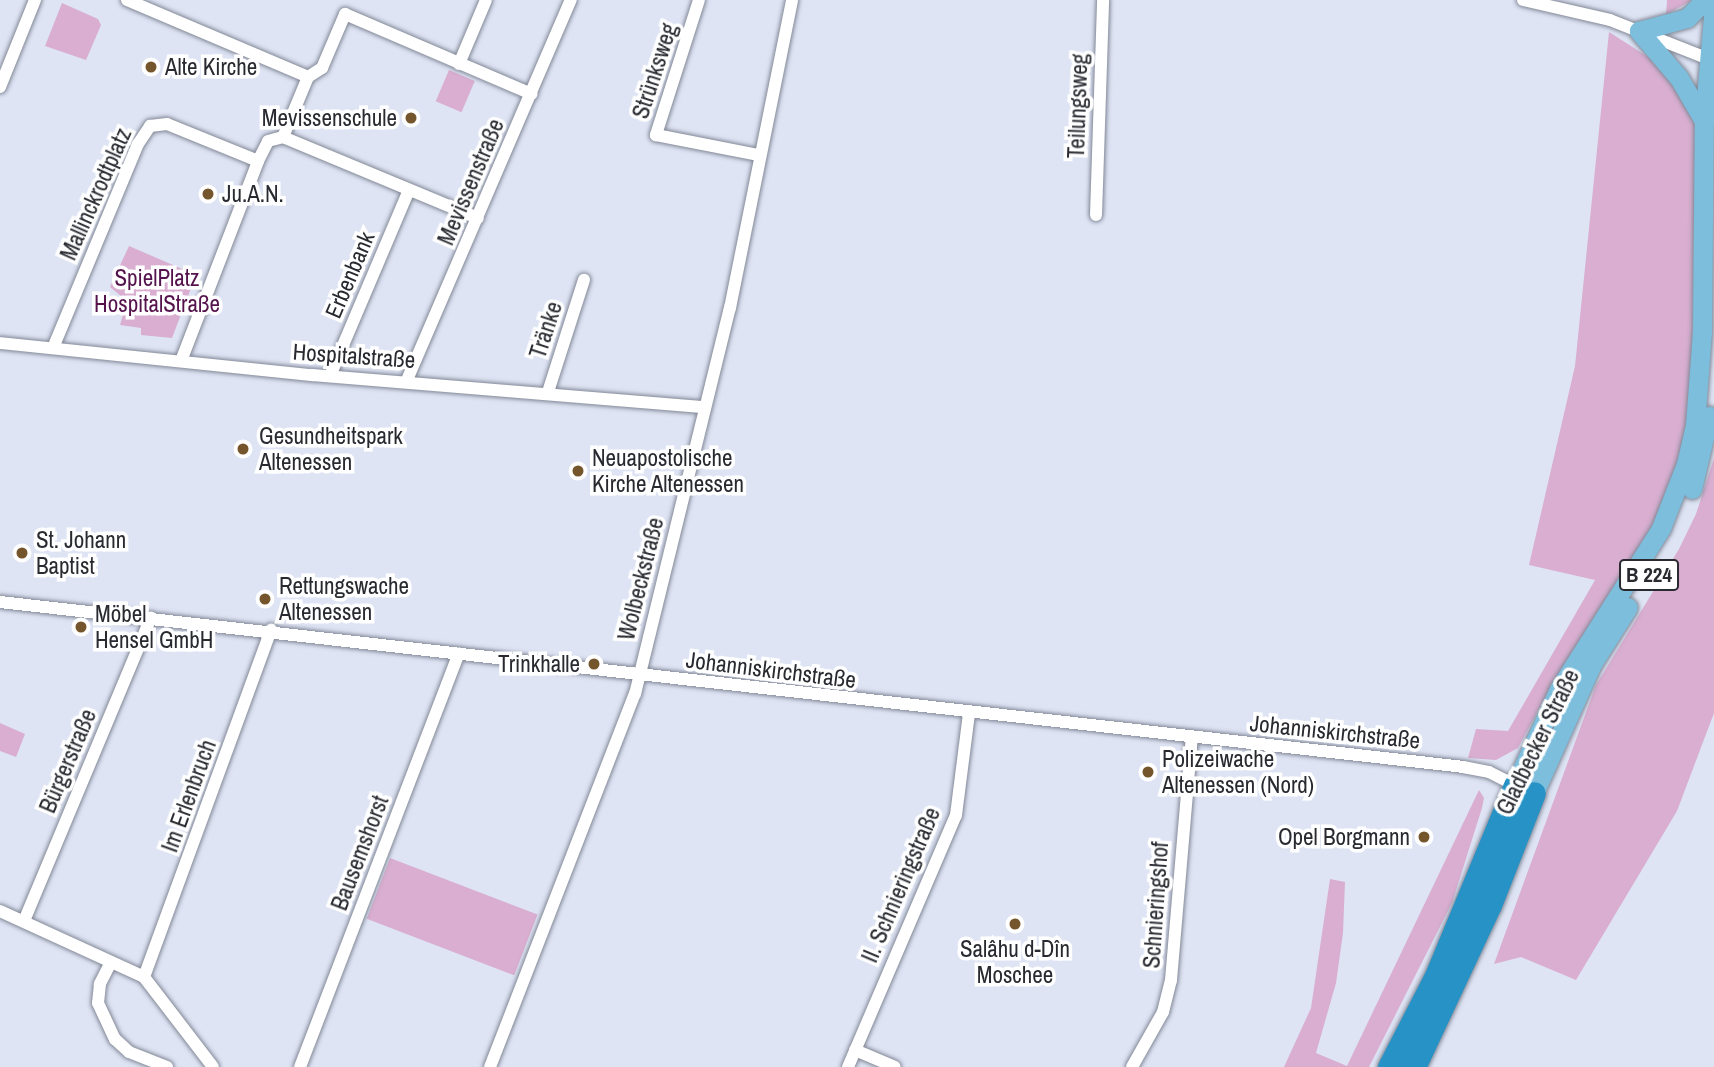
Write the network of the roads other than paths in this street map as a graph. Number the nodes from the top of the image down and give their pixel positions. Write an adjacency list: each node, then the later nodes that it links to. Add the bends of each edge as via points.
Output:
1 (35, 0): 15 (street)
2 (127, 0): 14 (street)
3 (486, 0): 13 (street)
4 (571, 0): 16 (street, Mevissenstraße)
5 (699, 0): 19 (street, Strünksweg, via 656,135)
6 (792, 0): 19 (street, Wolbeckstraße)
7 (1104, 0): 22 (street, Teilungsweg)
8 (1523, 0): 11 (street)
9 (1705, 0): 11 (main road, via 1687,18)
10 (1714, 4): 12 (main road, Gladbecker Straße / B 224)
11 (1639, 31): 12 (street); 17 (main road, via 1679,78)
12 (1712, 59): 17 (main road, Gladbecker Straße / B 224)
13 (459, 64): 14 (street, via 345,14 322,68); 16 (street)
14 (308, 77): 18 (street)
15 (0, 88)
16 (532, 94): 23 (street, Mevissenstraße)
17 (1704, 121): 40 (main road, Gladbecker Straße / B 224, via 1702,332 1695,425 1686,464 1661,528 1559,689)
18 (283, 137): 20 (street, via 268,141); 21 (street)
19 (759, 155): 32 (street, Wolbeckstraße)
20 (258, 161): 27 (street, Mallinckrodtplatz, via 167,124 150,126); 28 (street)
21 (409, 190): 23 (street); 29 (street, Erbenbank)
22 (1096, 215)
23 (478, 218): 30 (street, Mevissenstraße)
24 (584, 280): 31 (street, Tränke)
25 (1714, 340): 40 (main road, Gladbecker Straße / B 224, via 1708,426 1692,490 1666,548 1592,664)
26 (0, 343): 27 (street, Hospitalstraße)
27 (52, 348): 28 (street, Hospitalstraße)
28 (180, 361): 29 (street, Hospitalstraße)
29 (330, 376): 30 (street, Hospitalstraße)
30 (407, 380): 31 (street, Hospitalstraße)
31 (548, 392): 32 (street, Hospitalstraße)
32 (705, 407): 37 (street, Wolbeckstraße)
33 (0, 602): 34 (street, Johanniskirchstraße)
34 (151, 617): 35 (street, Johanniskirchstraße); 42 (street, Bürgerstraße)
35 (271, 629): 36 (street, Johanniskirchstraße); 44 (street, Im Erlenbruch)
36 (459, 653): 37 (street, Johanniskirchstraße); 48 (street, Bausemshorst)
37 (639, 676): 38 (street, Johanniskirchstraße); 49 (street, Wolbeckstraße, via 631,708)
38 (969, 713): 39 (street, Johanniskirchstraße); 45 (street, II. Schnieringstraße, via 956,815)
39 (1192, 737): 40 (street, Johanniskirchstraße, via 1463,766); 52 (street, Schnieringshof, via 1171,981 1163,1012)
40 (1524, 789): 53 (highway, Gladbecker Straße / B 224); 54 (highway, Gladbecker Straße / B 224, via 1490,905)
41 (0, 911): 42 (street)
42 (24, 921): 43 (street)
43 (111, 962): 44 (street); 46 (street, via 100,985 98,1003 115,1039 129,1052)
44 (144, 977): 47 (street)
45 (855, 1050): 50 (street, II. Schnieringstraße); 51 (street)
46 (167, 1067)
47 (213, 1067)
48 (300, 1067)
49 (490, 1067)
50 (848, 1067)
51 (895, 1067)
52 (1132, 1067)
53 (1389, 1067)
54 (1414, 1067)

